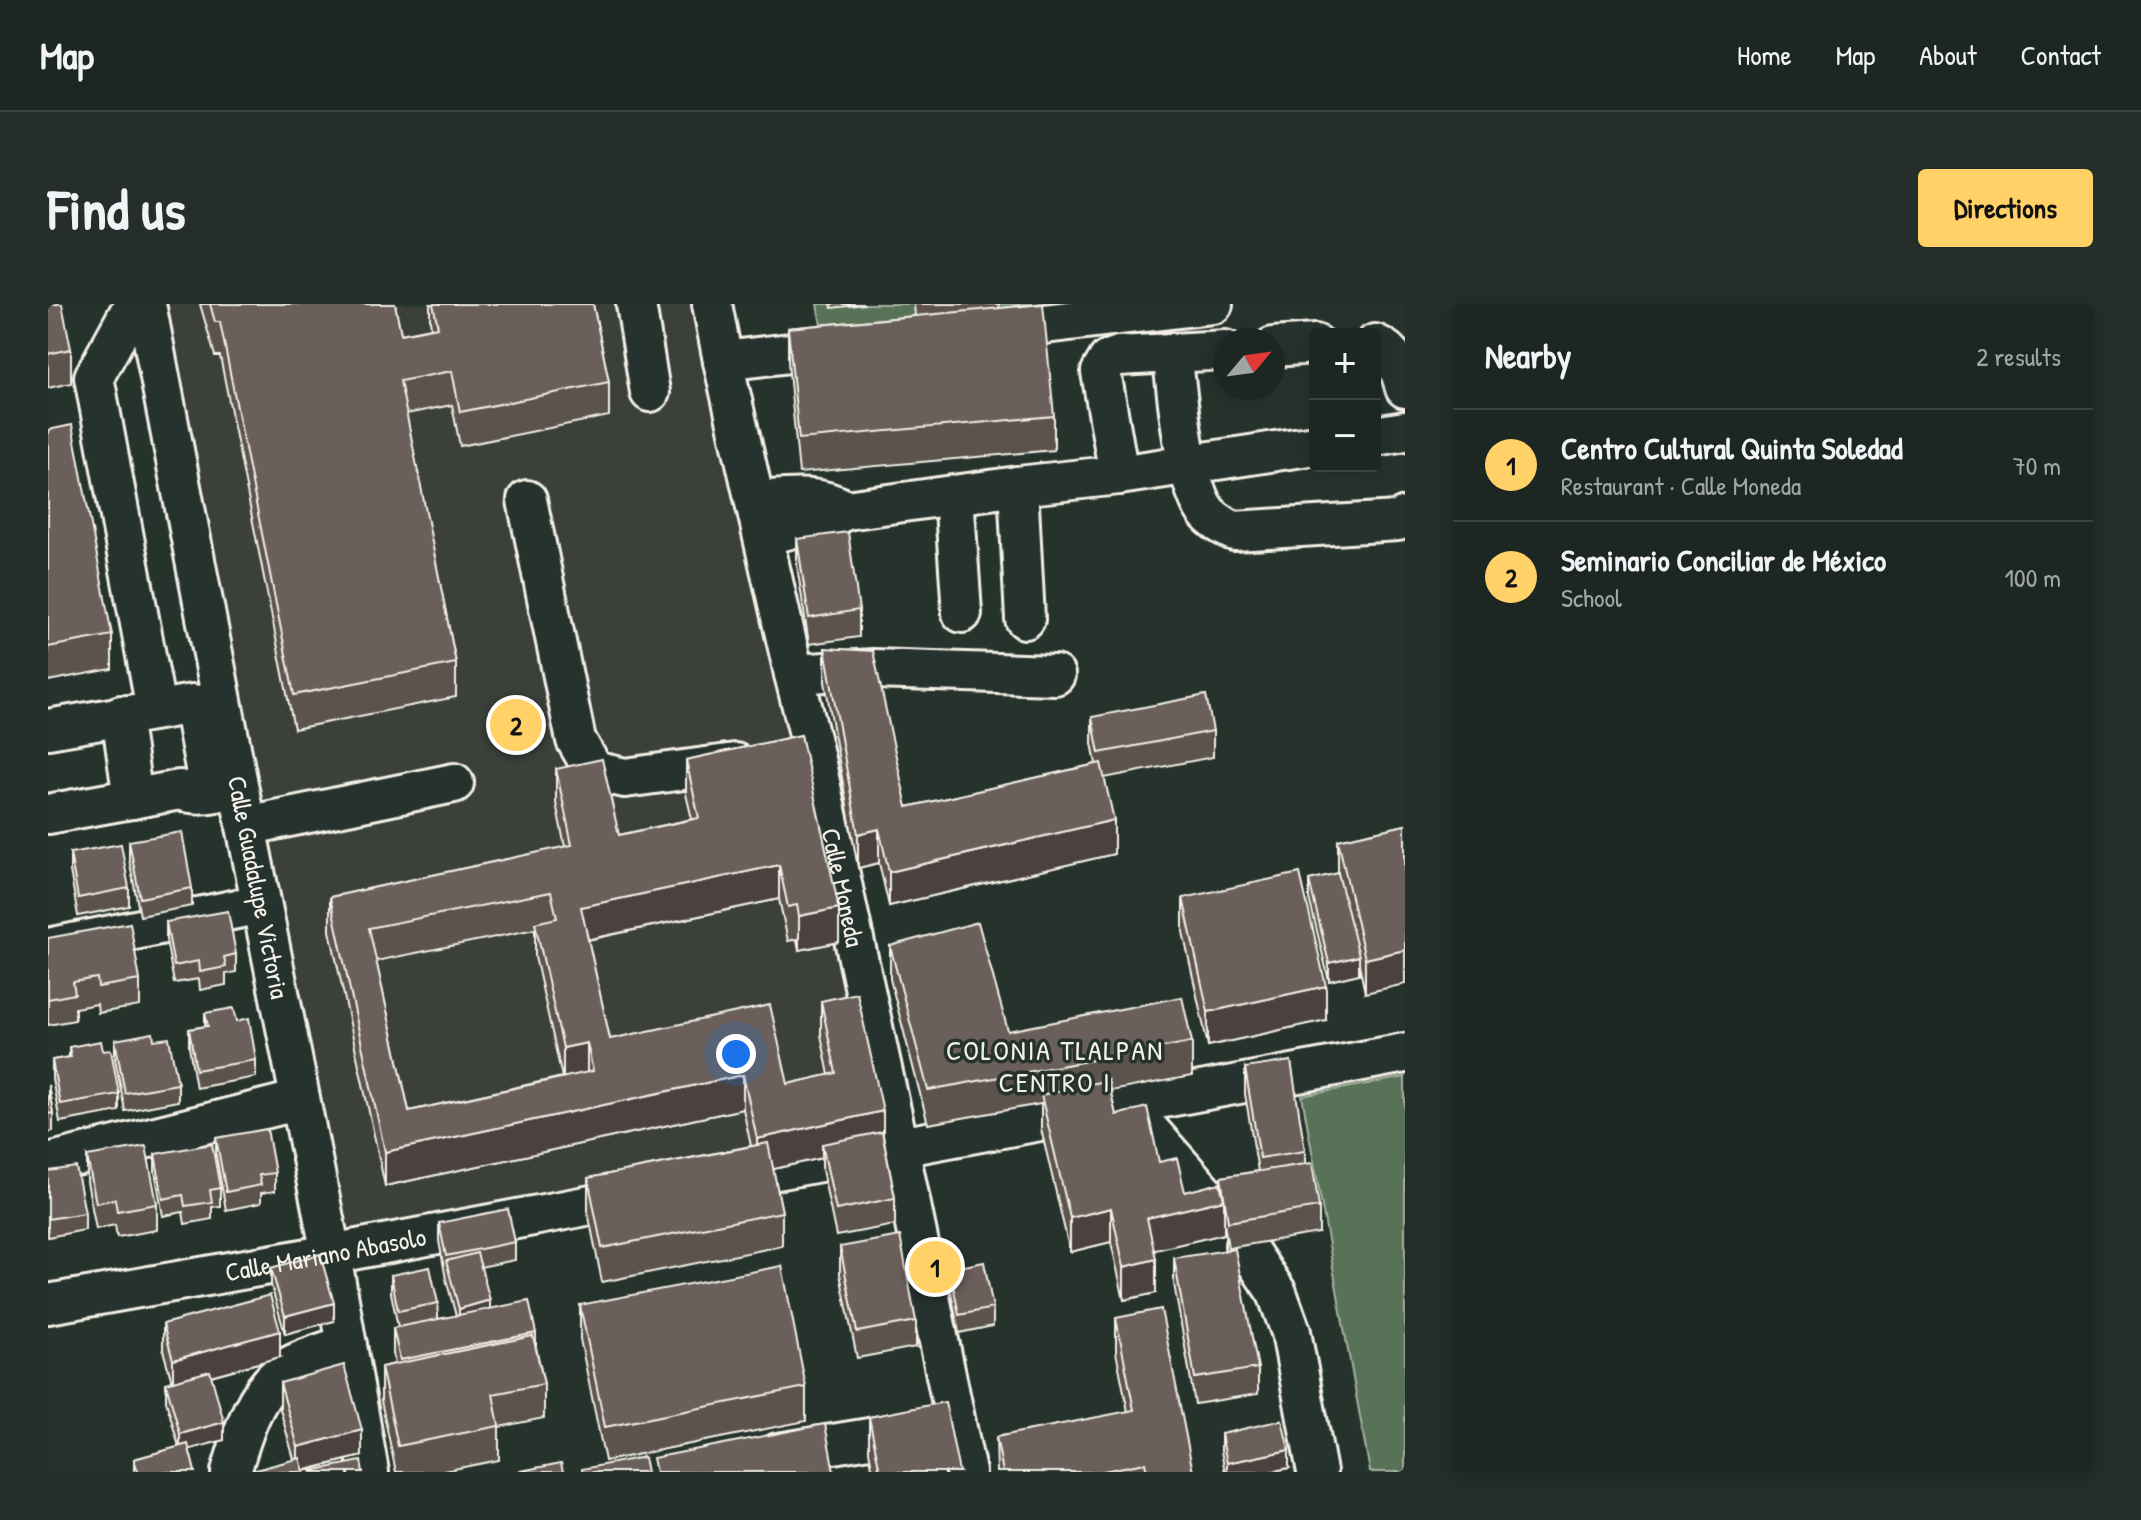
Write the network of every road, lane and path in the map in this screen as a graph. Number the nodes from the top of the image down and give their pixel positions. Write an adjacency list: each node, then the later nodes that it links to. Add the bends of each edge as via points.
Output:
1 (134, 304): 30 (street, via 94,377)
2 (146, 304): 33 (street, Calle Guadalupe Victoria)
3 (636, 304): 15 (street)
4 (712, 304): 13 (street, Calle Moneda)
5 (1213, 304): 6 (street)
6 (960, 333)
7 (881, 343): 13 (street)
8 (1309, 344): 9 (street)
9 (1285, 346)
10 (1381, 347): 14 (street, via 1399,365)
11 (1213, 351): 12 (street)
12 (1172, 353): 19 (street); 20 (street, via 1119,356 1108,360 1101,372)
13 (723, 361): 25 (street, Calle Moneda)
14 (1405, 388)
15 (650, 392)
16 (1405, 431): 17 (street)
17 (1381, 435)
18 (1309, 446): 19 (street)
19 (1188, 464): 20 (street); 24 (street, via 1202,506 1217,524 1234,531)
20 (1119, 475): 21 (street)
21 (1018, 486): 22 (street); 27 (street)
22 (954, 495): 25 (street, via 846,510 786,532); 26 (street)
23 (527, 500): 32 (street, via 576,740 594,771 625,778)
24 (1405, 517)
25 (759, 518): 28 (street, Calle Moneda)
26 (962, 613)
27 (1025, 619)
28 (794, 674): 29 (street, via 873,669); 32 (street, Calle Moneda)
29 (1055, 675)
30 (138, 712): 31 (street); 33 (street, via 193,704); 35 (street)
31 (48, 729)
32 (789, 754): 43 (street, Calle Moneda)
33 (214, 777): 35 (street); 37 (street, Calle Guadalupe Victoria)
34 (454, 783): 37 (street)
35 (133, 799): 36 (street)
36 (48, 814)
37 (246, 826): 38 (street, Calle Guadalupe Victoria)
38 (261, 904): 39 (street); 41 (street, Calle Guadalupe Victoria)
39 (48, 948)
40 (1405, 1053): 42 (street, Calle Mariano Abasolo)
41 (300, 1100): 44 (street); 47 (street, Calle Guadalupe Victoria)
42 (1127, 1105): 43 (street, Calle Mariano Abasolo); 45 (street)
43 (899, 1147): 47 (street, Calle Mariano Abasolo); 50 (street, Calle Moneda)
44 (48, 1163)
45 (1223, 1214)
46 (1245, 1245): 55 (street, via 1277,1293 1291,1332)
47 (331, 1254): 48 (street, Calle Mariano Abasolo); 49 (street, Calle Guadalupe Victoria)
48 (48, 1304)
49 (347, 1345): 52 (street, via 288,1367 264,1390); 53 (street, Calle Guadalupe Victoria)
50 (957, 1424): 51 (street); 54 (street, Calle Moneda)
51 (740, 1459)
52 (231, 1472)
53 (369, 1472)
54 (966, 1472)
55 (1317, 1472)

